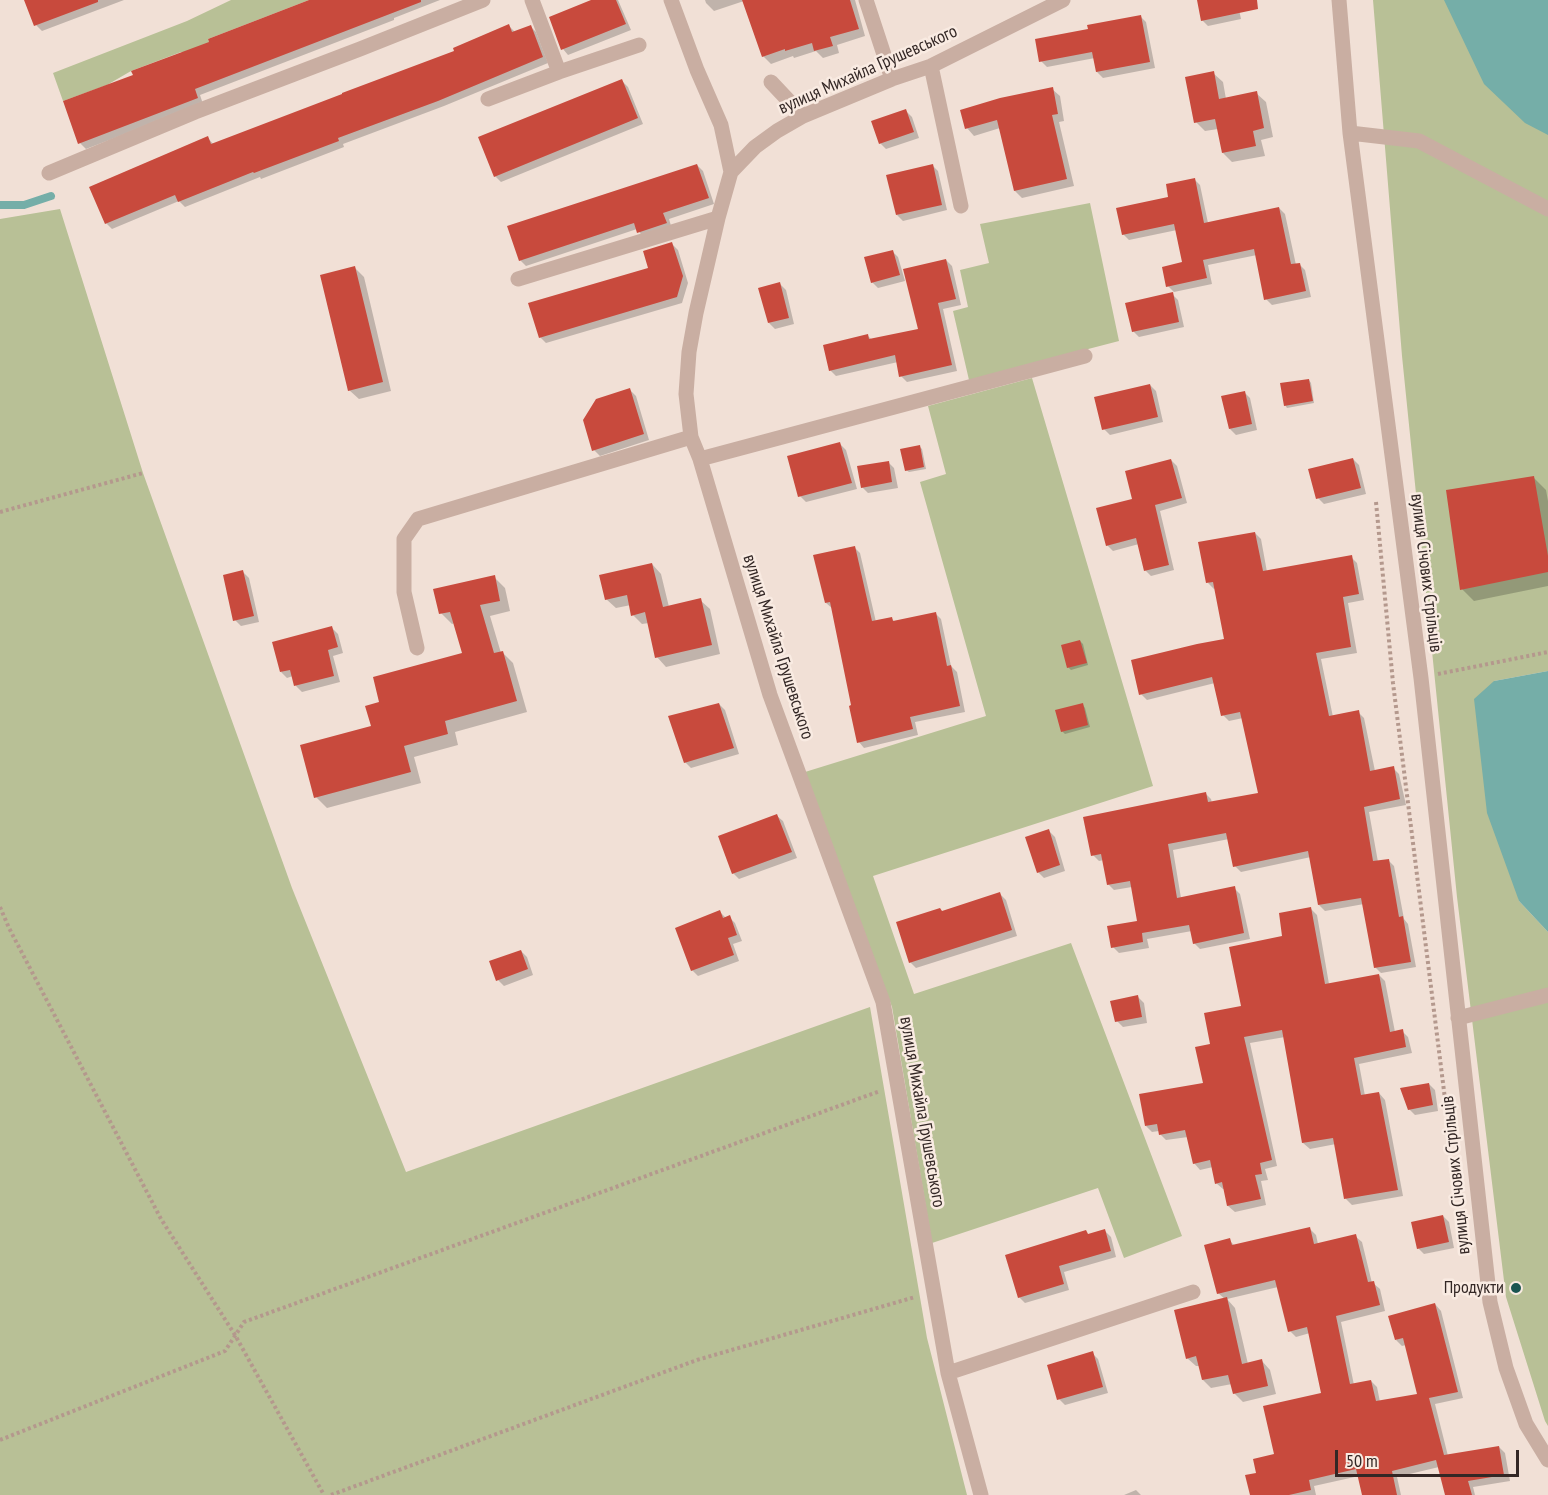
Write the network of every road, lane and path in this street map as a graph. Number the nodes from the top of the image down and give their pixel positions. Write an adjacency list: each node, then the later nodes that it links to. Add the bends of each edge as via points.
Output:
1 (483, 0): 16 (street)
2 (532, 0): 9 (street)
3 (671, 0): 15 (street, via 721,125)
4 (866, 0): 10 (street)
5 (1063, 0): 8 (street, вулиця Михайла Грушевського)
6 (1339, 0): 14 (street, вулиця Січових Стрільців)
7 (639, 45): 9 (street)
8 (931, 66): 10 (street, вулиця Михайла Грушевського); 17 (street)
9 (559, 72): 12 (street)
10 (892, 79): 13 (street, вулиця Михайла Грушевського)
11 (771, 82): 13 (street)
12 (488, 99)
13 (803, 116): 15 (street, вулиця Михайла Грушевського, via 755,147)
14 (1350, 133): 18 (street, via 1419,141); 28 (street, вулиця Січових Стрільців)
15 (731, 172): 19 (street, вулиця Михайла Грушевського)
16 (49, 173)
17 (961, 206)
18 (1548, 209)
19 (718, 218): 20 (street); 22 (street, вулиця Михайла Грушевського, via 689,352 686,394)
20 (518, 279)
21 (1084, 356): 23 (street)
22 (691, 437): 23 (street, вулиця Михайла Грушевського); 26 (street, via 418,519 404,539 404,592)
23 (700, 459): 33 (street, вулиця Михайла Грушевського, via 770,695 883,1002)
24 (143, 473): 25 (path)
25 (0, 513)
26 (417, 648)
27 (1548, 652): 28 (path)
28 (1420, 678): 29 (path); 32 (street, вулиця Січових Стрільців)
29 (1393, 683)
30 (0, 907): 36 (path, via 161,1219)
31 (1548, 995): 32 (street)
32 (1458, 1018): 39 (street, вулиця Січових Стрільців, via 1490,1302 1506,1368 1526,1424)
33 (897, 1085): 34 (street, вулиця Михайла Грушевського); 36 (path, via 244,1322)
34 (933, 1292): 37 (street, вулиця Михайла Грушевського); 41 (path, via 697,1360)
35 (1193, 1292): 37 (street)
36 (235, 1335): 38 (path, via 225,1351); 40 (path)
37 (948, 1373): 42 (street, вулиця Михайла Грушевського)
38 (0, 1440)
39 (1548, 1460)
40 (324, 1495)
41 (331, 1495)
42 (981, 1495)

